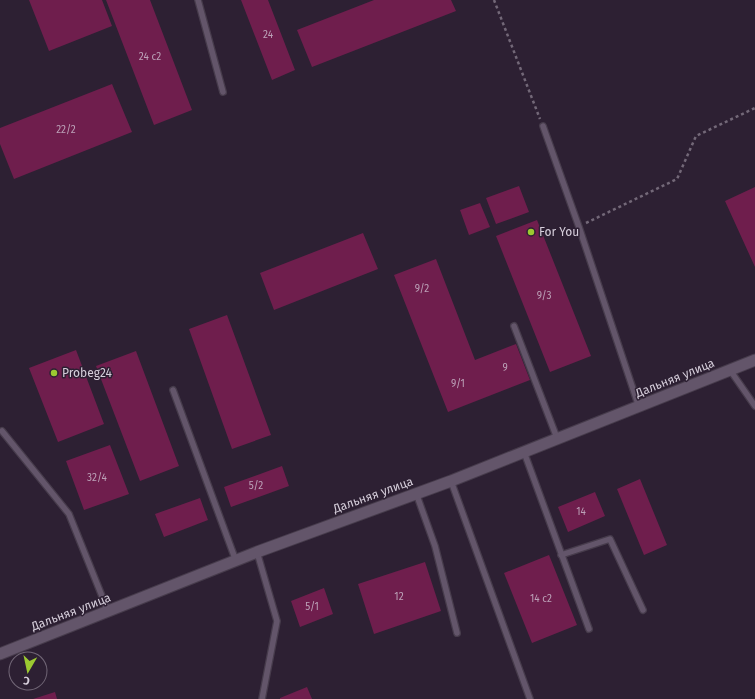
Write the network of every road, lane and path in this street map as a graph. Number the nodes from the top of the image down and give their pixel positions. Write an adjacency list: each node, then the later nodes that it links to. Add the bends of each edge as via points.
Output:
1 (198, 0): 3 (lane)
2 (494, 0): 5 (path)
3 (223, 92)
4 (755, 108): 6 (path, via 696,136 677,179)
5 (543, 126): 6 (lane)
6 (579, 227): 12 (lane)
7 (514, 326): 14 (lane)
8 (755, 360): 9 (street, Дальняя улица)
9 (730, 370): 11 (lane); 12 (street, Дальняя улица)
10 (173, 390): 20 (lane)
11 (755, 406)
12 (639, 407): 14 (street, Дальняя улица)
13 (2, 431): 22 (lane, via 69,514)
14 (557, 438): 15 (street, Дальняя улица)
15 (524, 452): 16 (street, Дальняя улица); 19 (lane)
16 (451, 481): 17 (street, Дальняя улица); 27 (lane)
17 (416, 493): 18 (street, Дальняя улица); 24 (lane, via 435,546)
18 (257, 552): 20 (street, Дальняя улица); 26 (lane, via 277,621)
19 (561, 556): 21 (lane, via 610,539); 23 (lane)
20 (236, 561): 22 (street, Дальняя улица)
21 (643, 610)
22 (108, 611): 25 (street, Дальняя улица)
23 (589, 630)
24 (457, 633)
25 (0, 654)
26 (262, 699)
27 (530, 699)

